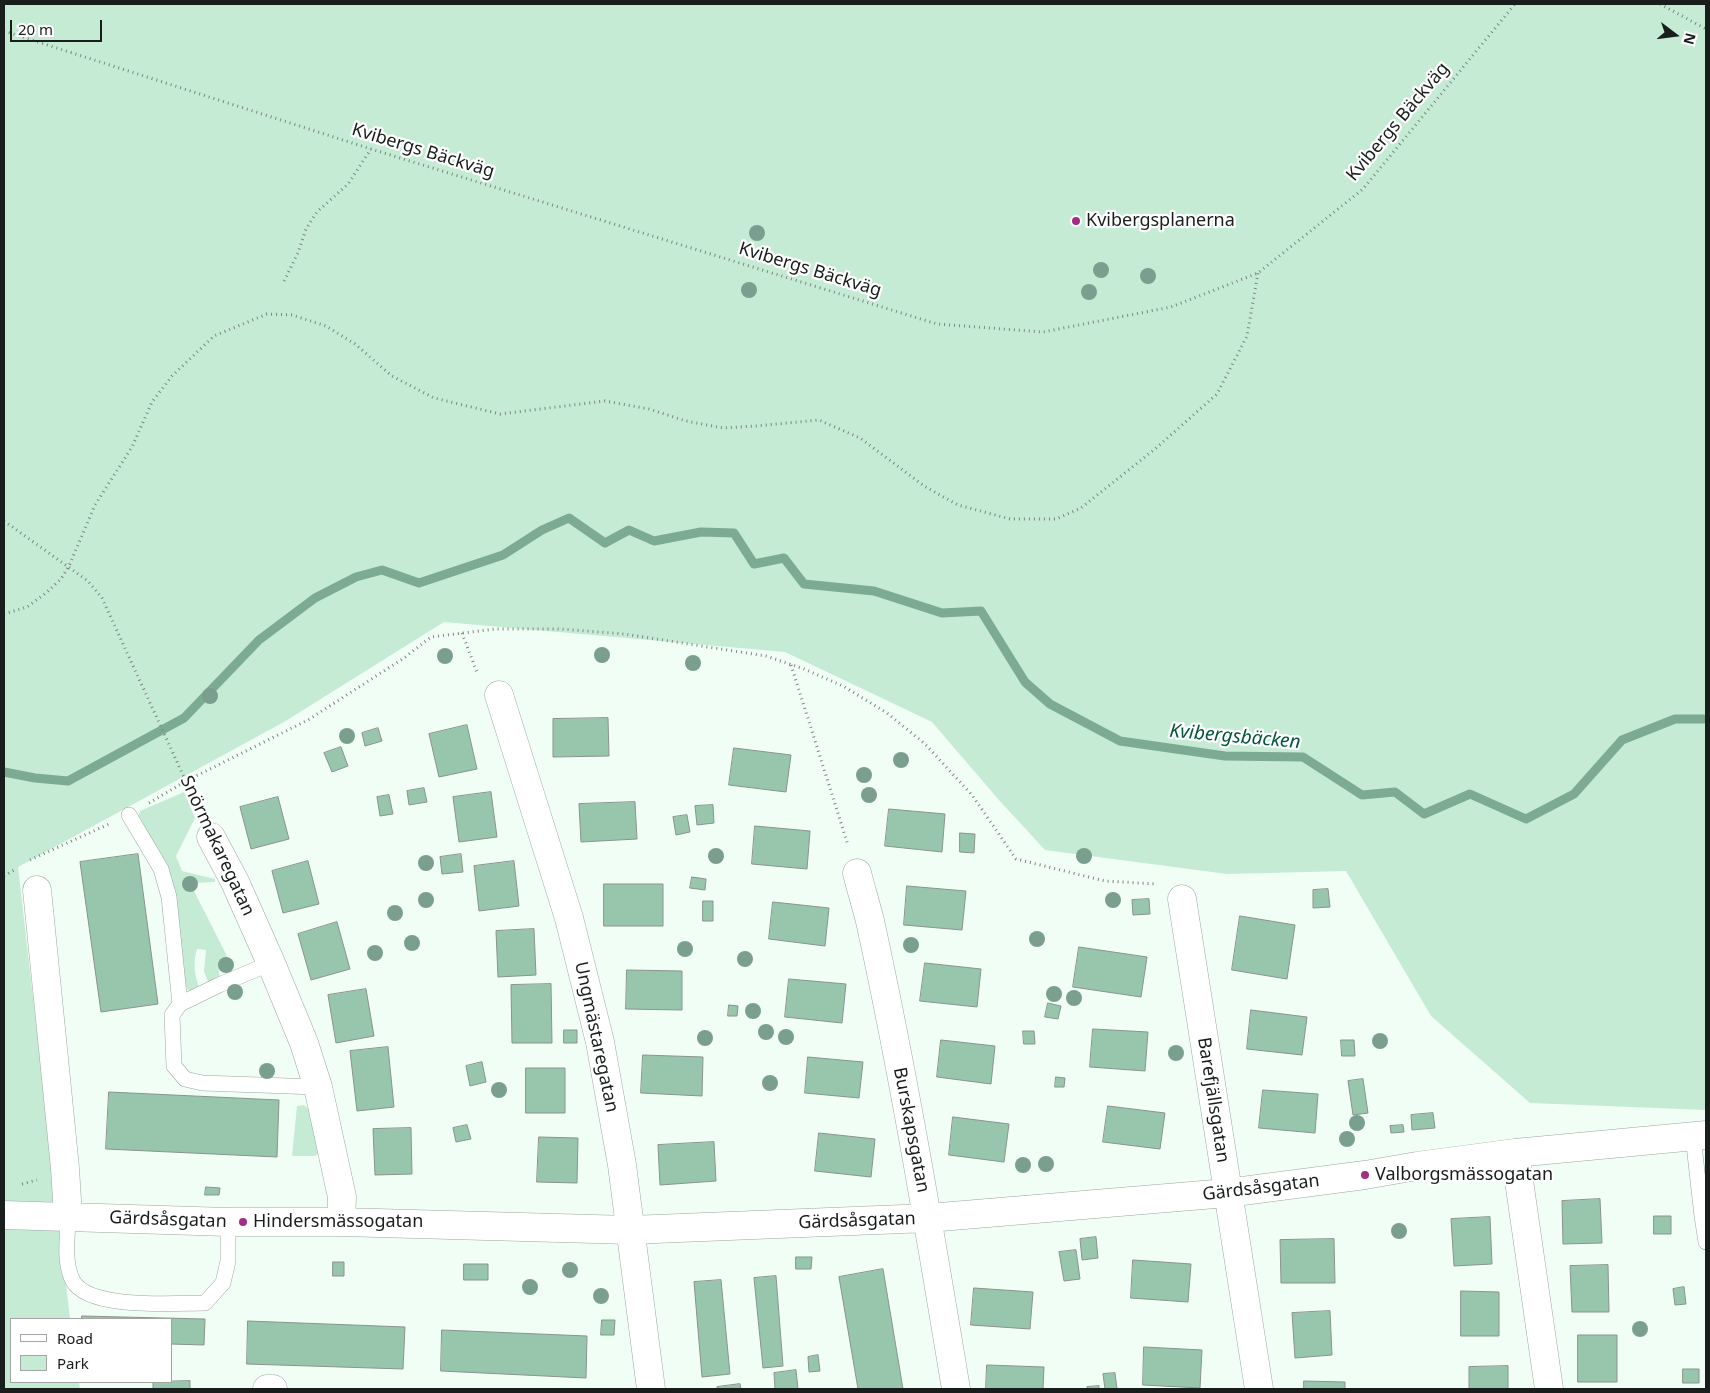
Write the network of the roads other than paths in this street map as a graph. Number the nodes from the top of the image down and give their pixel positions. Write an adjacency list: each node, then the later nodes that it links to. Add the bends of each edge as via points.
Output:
1 (498, 695): 18 (street, Ungmästaregatan, via 569,918 600,1042)
2 (129, 815): 8 (lane, via 161,868 169,897)
3 (211, 837): 7 (street, Snörmakaregatan)
4 (857, 873): 15 (street, Burskapsgatan)
5 (37, 890): 14 (street)
6 (1182, 899): 12 (street, Barefjällsgatan)
7 (271, 963): 8 (lane); 9 (street, Snörmakaregatan, via 304,1043)
8 (180, 1004): 9 (lane, via 172,1015 174,1066 185,1079 202,1083)
9 (318, 1087): 17 (street, Snörmakaregatan, via 342,1197)
10 (1700, 1136): 11 (street, Gärdsåsgatan); 19 (lane, via 1702,1216)
11 (1515, 1153): 12 (street, Gärdsåsgatan); 25 (street)
12 (1227, 1192): 15 (street, Gärdsåsgatan); 24 (street, Barefjällsgatan)
13 (4, 1215): 14 (street, Gärdsåsgatan)
14 (68, 1216): 16 (street, Gärdsåsgatan); 16 (lane, via 68,1267 73,1282 83,1292 122,1303 205,1303 223,1283 228,1261)
15 (928, 1218): 18 (street, Gärdsåsgatan); 23 (street, Burskapsgatan)
16 (228, 1222): 17 (street, Gärdsåsgatan)
17 (342, 1222): 18 (street, Gärdsåsgatan)
18 (630, 1230): 22 (street, Ungmästaregatan)
19 (1706, 1242)
20 (267, 1389): 21 (street)
21 (273, 1389)
22 (651, 1389)
23 (956, 1389)
24 (1259, 1389)
25 (1549, 1389)

